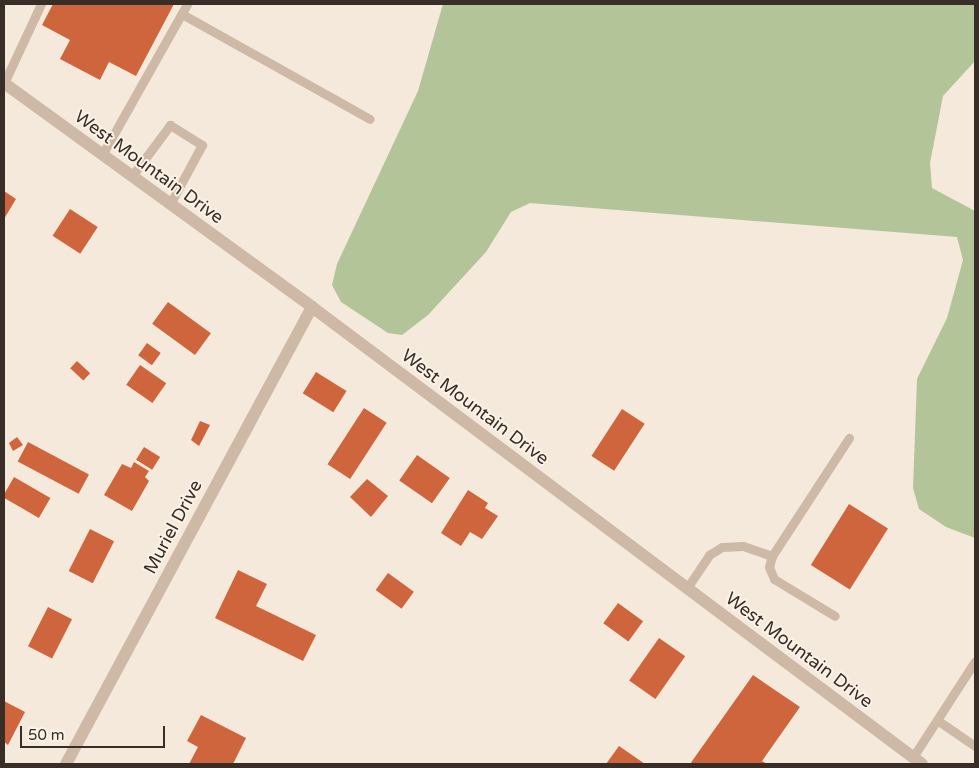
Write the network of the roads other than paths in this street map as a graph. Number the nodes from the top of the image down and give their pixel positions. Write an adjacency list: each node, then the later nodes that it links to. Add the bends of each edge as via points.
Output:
1 (41, 4): 4 (lane)
2 (187, 4): 3 (lane)
3 (182, 14): 5 (lane); 6 (lane)
4 (4, 83): 6 (street, West Mountain Drive)
5 (370, 119)
6 (102, 155): 7 (street, West Mountain Drive)
7 (132, 176): 8 (street, West Mountain Drive); 8 (lane, via 170,125 202,145)
8 (170, 204): 9 (street, West Mountain Drive)
9 (312, 307): 12 (street, West Mountain Drive); 18 (street, Muriel Drive)
10 (849, 438): 11 (lane)
11 (772, 556): 12 (lane, via 743,546 722,547 709,555); 13 (lane, via 769,567 774,578)
12 (687, 588): 17 (street, West Mountain Drive)
13 (834, 616)
14 (975, 661): 15 (lane)
15 (937, 720): 16 (lane); 17 (lane)
16 (975, 746)
17 (917, 761)
18 (66, 764)

